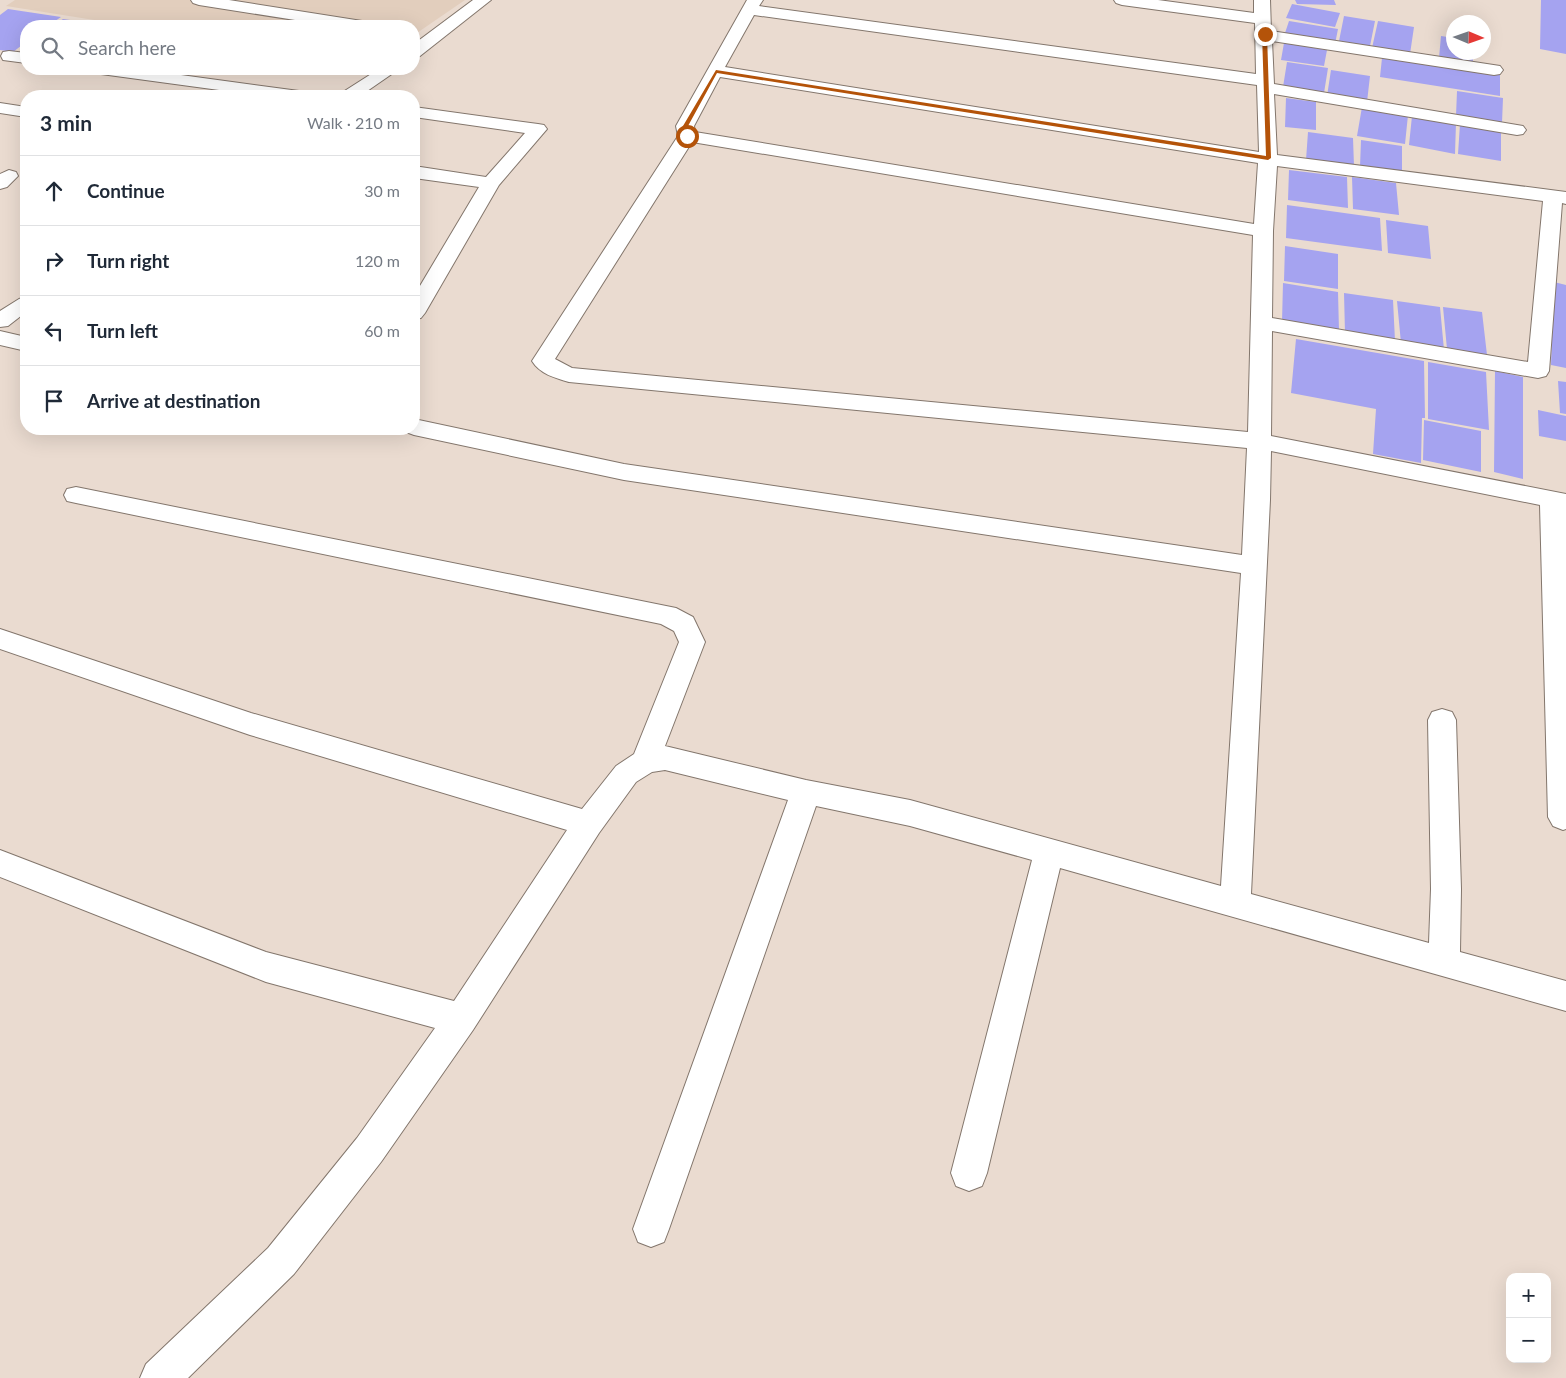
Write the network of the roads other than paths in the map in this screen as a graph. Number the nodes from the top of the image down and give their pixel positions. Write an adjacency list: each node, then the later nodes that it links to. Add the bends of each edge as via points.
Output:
1 (199, 0): 6 (street)
2 (483, 0): 9 (street)
3 (1122, 0): 7 (street)
4 (1262, 0): 7 (street)
5 (753, 5): 12 (street); 15 (street)
6 (324, 20)
7 (1264, 27): 11 (street); 15 (street)
8 (420, 35): 9 (street)
9 (433, 38): 10 (street)
10 (420, 48)
11 (1494, 70)
12 (716, 71): 22 (street, via 685,126); 23 (street)
13 (145, 75): 16 (street)
14 (381, 75): 17 (street)
15 (1266, 85): 21 (street); 23 (street)
16 (255, 90)
17 (358, 90)
18 (0, 108): 19 (street)
19 (20, 111)
20 (420, 113): 25 (street, via 538,129)
21 (1517, 130)
22 (687, 136): 27 (street); 35 (street, via 543,361 553,369 569,375)
23 (1268, 158): 26 (street); 27 (street)
24 (420, 173): 25 (street)
25 (491, 183): 28 (street)
26 (1560, 197): 31 (street, via 1538,371)
27 (1263, 231): 31 (street)
28 (420, 303)
29 (20, 307): 30 (street)
30 (0, 321)
31 (1261, 323): 35 (street)
32 (0, 338): 33 (street)
33 (20, 343)
34 (420, 428): 38 (street, via 624,472)
35 (1259, 441): 37 (street); 38 (street)
36 (76, 495): 41 (street, via 666,614 684,624 692,642)
37 (1559, 500): 43 (street)
38 (1254, 566): 47 (street)
39 (0, 639): 44 (street, via 250,724)
40 (1442, 720): 48 (street, via 1446,889)
41 (645, 762): 42 (street, via 665,758); 44 (street, via 626,774)
42 (806, 792): 45 (street, via 910,813); 52 (street)
43 (1563, 817)
44 (588, 824): 50 (street)
45 (1049, 852): 47 (street); 51 (street)
46 (0, 863): 50 (street, via 266,967)
47 (1235, 904): 48 (street)
48 (1444, 962): 49 (street)
49 (1566, 996)
50 (461, 1019): 53 (street, via 369,1150 281,1261)
51 (969, 1173)
52 (651, 1229)
53 (160, 1378)

